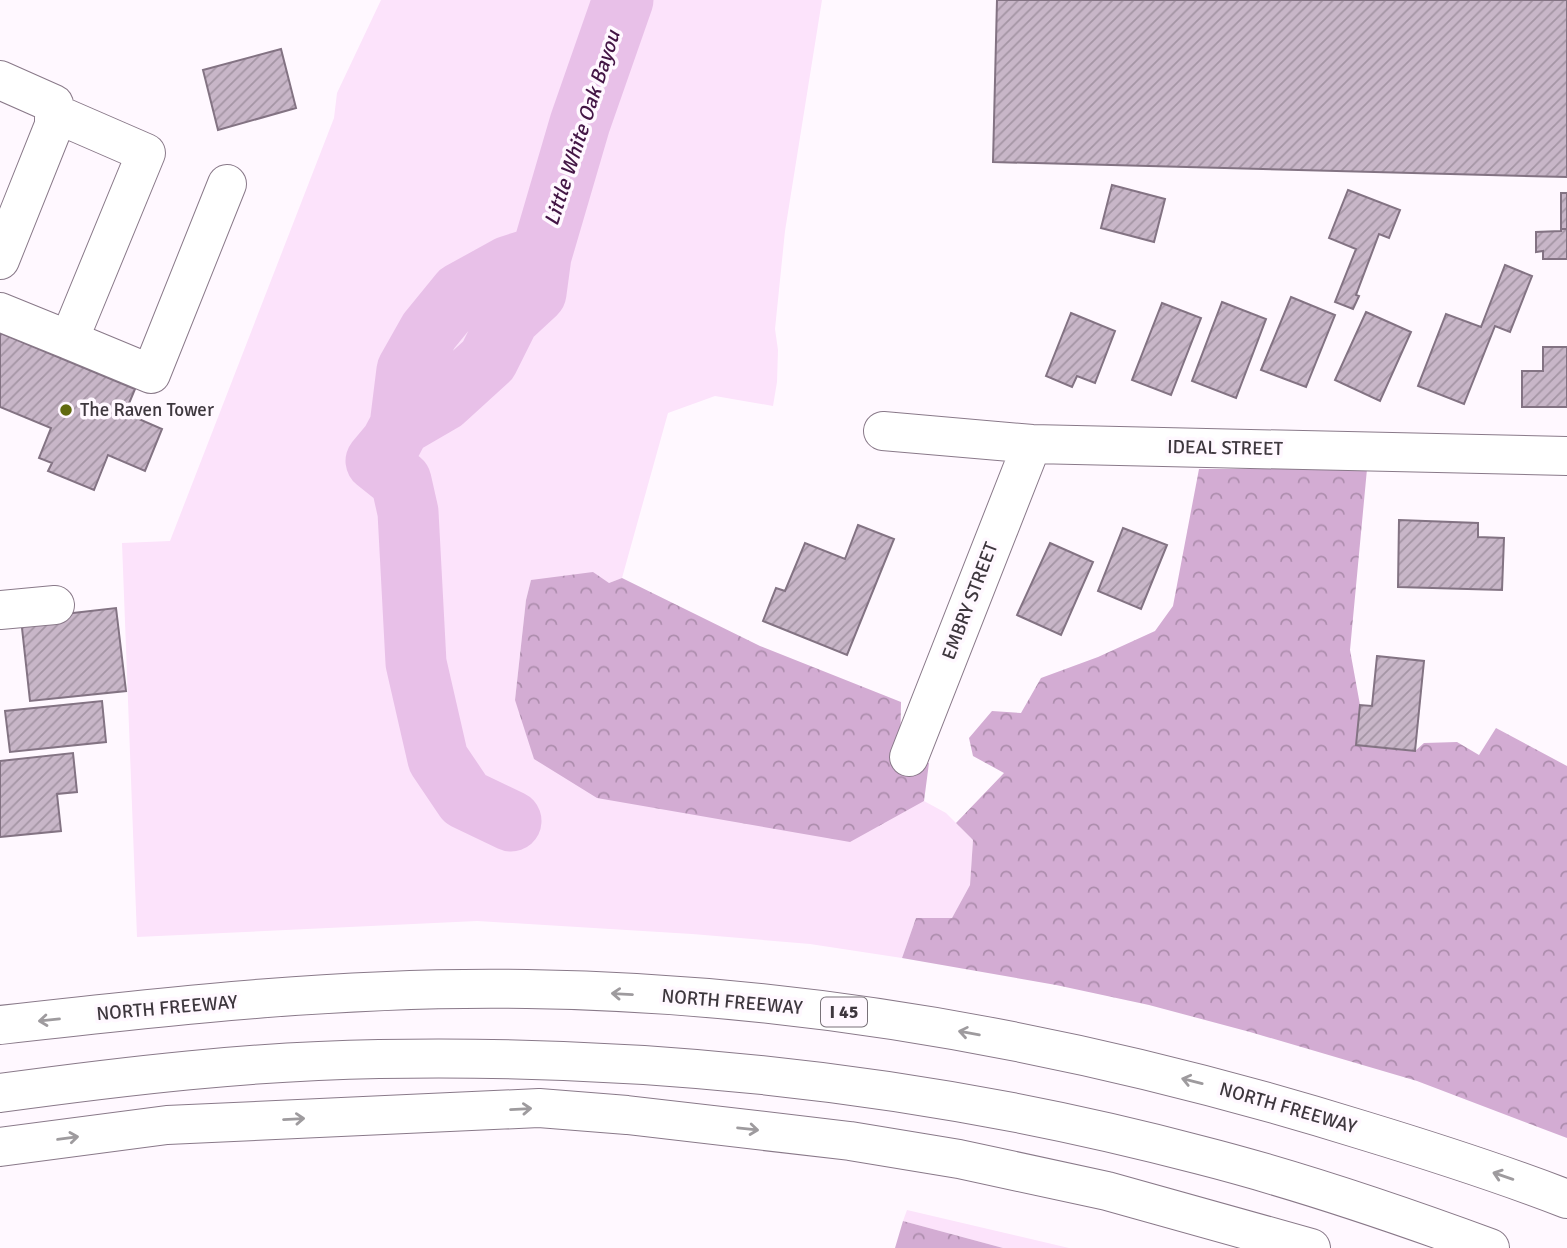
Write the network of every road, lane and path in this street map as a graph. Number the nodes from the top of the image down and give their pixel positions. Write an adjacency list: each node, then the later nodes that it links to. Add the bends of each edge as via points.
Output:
1 (0, 80): 2 (main road, via 54,104)
2 (54, 113): 4 (main road, via 54,125); 6 (main road, via 146,153)
3 (227, 184): 6 (main road, via 151,374)
4 (0, 260)
5 (0, 312): 6 (main road)
6 (69, 340)
7 (883, 431): 8 (main road, IDEAL STREET)
8 (1032, 444): 9 (main road, IDEAL STREET); 12 (main road, EMBRY STREET)
9 (1567, 456)
10 (55, 605): 11 (main road)
11 (0, 610)
12 (909, 757)
13 (0, 1025): 16 (main road, NORTH FREEWAY / I 45, one-way to 13, via 1437,1153 1204,1084 1056,1048 835,1010 527,989 223,1002)
14 (0, 1093): 20 (main road, via 170,1073 375,1059 522,1059 713,1069 998,1109 1100,1130 1202,1155 1390,1212)
15 (0, 1147): 17 (main road, one-way to 17, via 167,1125 539,1108 850,1141 959,1159)
16 (1567, 1199)
17 (1203, 1217): 18 (main road); 19 (main road)
18 (1253, 1248)
19 (1311, 1248)
20 (1490, 1248)

